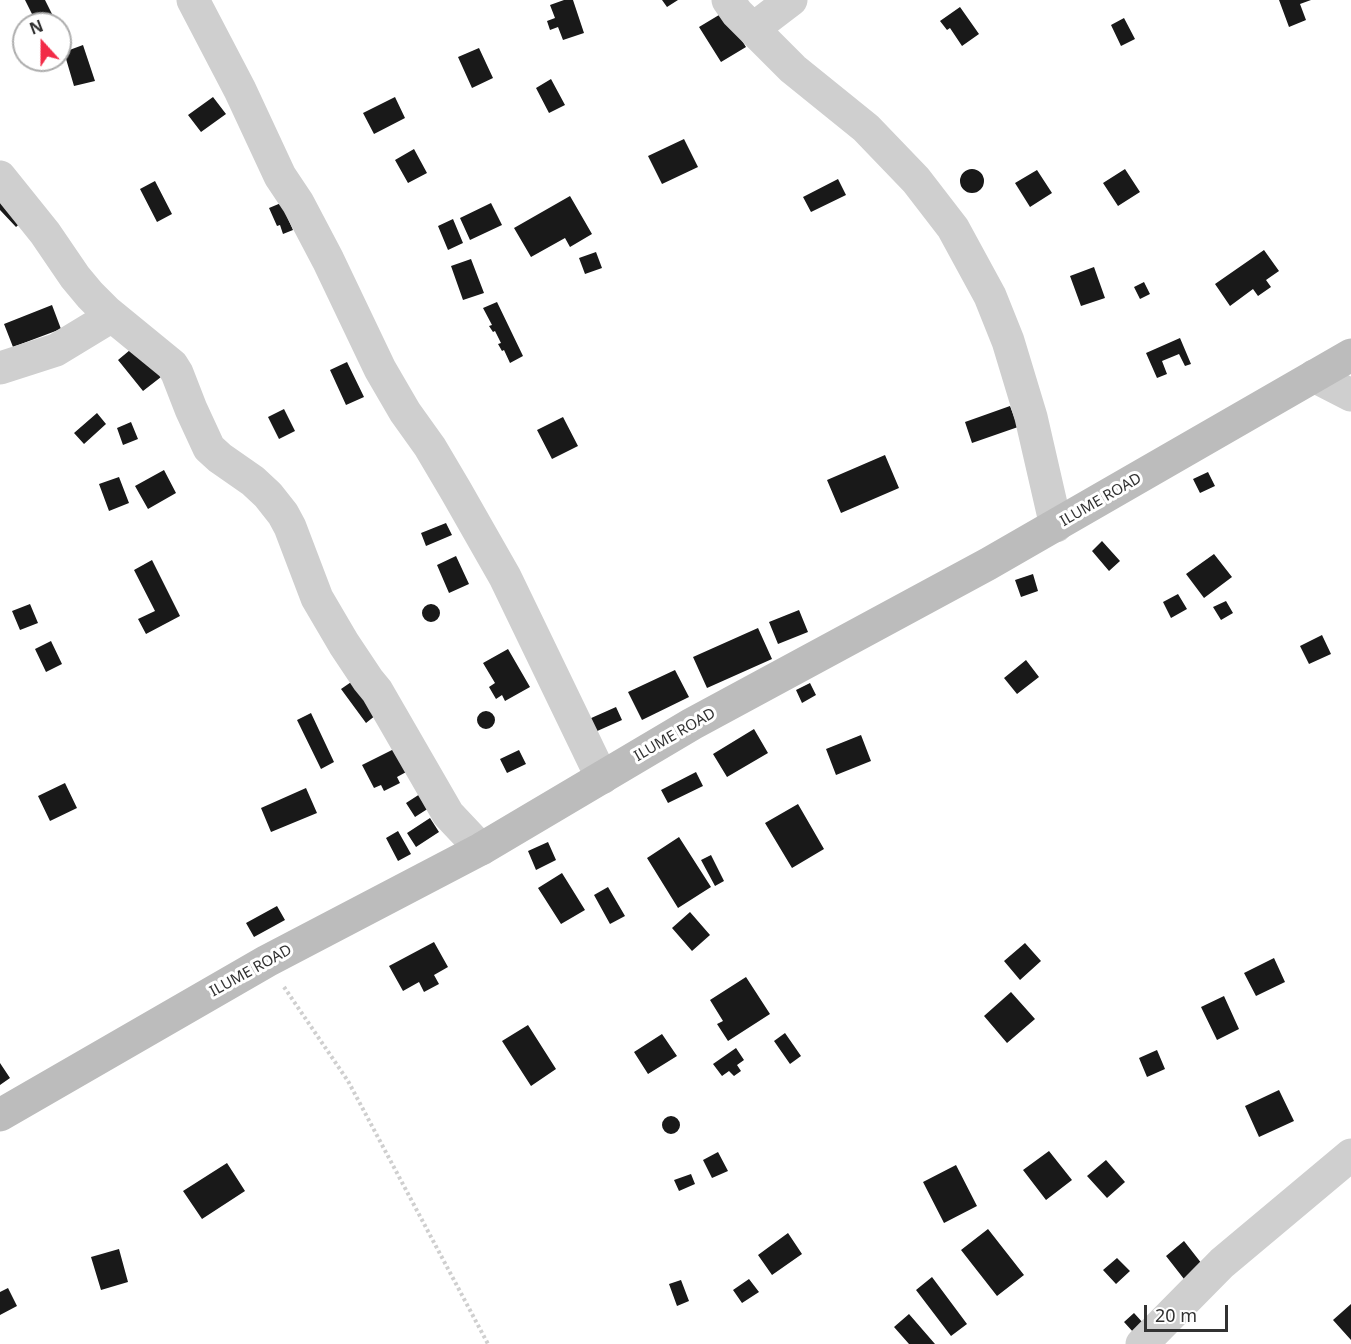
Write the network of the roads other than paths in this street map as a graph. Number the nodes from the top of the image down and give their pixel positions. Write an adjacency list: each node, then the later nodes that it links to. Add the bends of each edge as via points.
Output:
1 (192, 0): 12 (street, via 280,176 328,260 380,369 505,578)
2 (728, 0): 4 (street)
3 (791, 0): 4 (street)
4 (753, 29): 11 (street, via 793,69 866,128 916,180 953,228 990,296 1008,341 1031,417)
5 (0, 177): 6 (street, via 75,277)
6 (112, 316): 8 (street, via 56,350); 13 (street, via 172,365 209,448 253,481 284,514 331,623 377,691 448,814)
7 (1351, 355): 9 (street, ILUME ROAD)
8 (0, 368)
9 (1314, 376): 10 (street); 11 (street, ILUME ROAD)
10 (1351, 395)
11 (1056, 526): 12 (street, ILUME ROAD, via 692,724)
12 (602, 778): 13 (street, ILUME ROAD)
13 (481, 849): 14 (street, ILUME ROAD, via 267,961)
14 (0, 1115)
15 (1351, 1155): 16 (street, via 1222,1263)
16 (1142, 1344)

